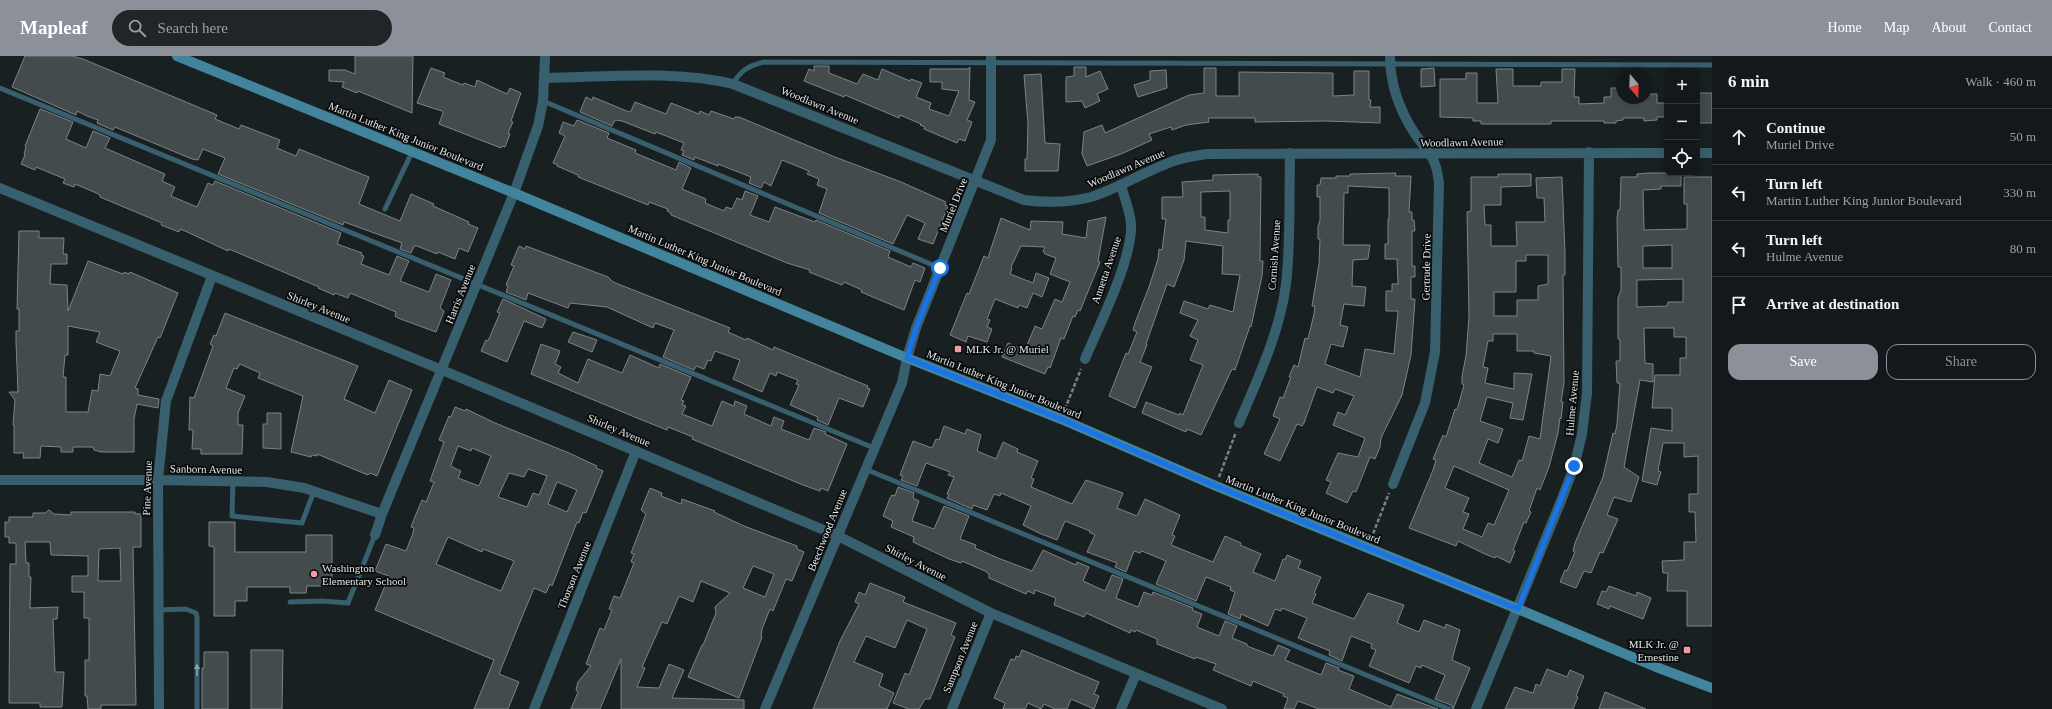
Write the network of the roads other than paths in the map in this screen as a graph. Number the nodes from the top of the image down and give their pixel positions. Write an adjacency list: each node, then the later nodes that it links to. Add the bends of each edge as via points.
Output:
1 (545, 56): 6 (street, Harris Avenue)
2 (183, 57): 10 (main road, Martin Luther King Junior Boulevard)
3 (990, 60): 4 (lane); 7 (lane, via 764,62 749,65 740,72); 17 (street, Muriel Drive, via 991,140)
4 (1390, 61): 5 (lane); 16 (street, Gertrude Drive, via 1394,90 1402,112)
5 (1712, 64)
6 (545, 78): 7 (street, Woodlawn Avenue, via 680,76 709,78); 9 (street, Harris Avenue)
7 (733, 84): 17 (street, Woodlawn Avenue)
8 (0, 88): 24 (lane)
9 (543, 101): 20 (street, Harris Avenue, via 538,126); 22 (lane)
10 (412, 152): 20 (main road, Martin Luther King Junior Boulevard); 21 (lane)
11 (1589, 152): 13 (street, Woodlawn Avenue); 16 (street, Woodlawn Avenue); 41 (street, Hulme Avenue, via 1587,393 1582,434 1574,466)
12 (1290, 153): 16 (street, Woodlawn Avenue); 18 (street, Woodlawn Avenue, via 1228,153 1187,157 1166,164); 28 (street, Cornish Avenue, via 1286,285 1279,321)
13 (1664, 153)
14 (1700, 153): 15 (street)
15 (1712, 153)
16 (1431, 154): 35 (street, Gertrude Drive, via 1437,166 1439,183 1435,352 1425,403)
17 (976, 181): 18 (street, Woodlawn Avenue, via 1024,200 1046,203 1091,197); 22 (street, Muriel Drive)
18 (1121, 186): 26 (street, Annetta Avenue, via 1130,212 1130,241)
19 (0, 188): 23 (street, Shirley Avenue)
20 (514, 193): 24 (street, Harris Avenue); 25 (main road, Martin Luther King Junior Boulevard)
21 (385, 209)
22 (940, 268): 25 (street, Muriel Drive)
23 (212, 276): 27 (street, Shirley Avenue); 33 (street, Pine Avenue, via 166,401)
24 (477, 284): 27 (street, Harris Avenue); 29 (lane)
25 (907, 358): 29 (street, Beechwood Avenue, via 902,384); 41 (main road, Martin Luther King Junior Boulevard, via 1061,419 1216,486)
26 (1085, 359)
27 (442, 370): 30 (street, Shirley Avenue); 37 (street, Harris Avenue)
28 (1239, 423)
29 (874, 448): 31 (street, Beechwood Avenue)
30 (636, 451): 39 (street, Shirley Avenue); 48 (street, Thorson Avenue)
31 (865, 469): 39 (street, Beechwood Avenue); 53 (lane)
32 (0, 480): 33 (street, Sanborn Avenue)
33 (158, 480): 34 (street, Sanborn Avenue); 42 (street, Pine Avenue)
34 (233, 481): 36 (street, Sanborn Avenue, via 285,484); 36 (lane, via 232,516 302,523)
35 (1393, 484)
36 (314, 491): 37 (street, Sanborn Avenue)
37 (382, 514): 38 (street, Harris Avenue)
38 (375, 535): 40 (lane, via 348,603)
39 (838, 536): 43 (street, Shirley Avenue); 49 (street, Beechwood Avenue)
40 (290, 602)
41 (1518, 609): 45 (main road, Martin Luther King Junior Boulevard); 54 (street, Hulme Avenue)
42 (159, 610): 46 (street, Pine Avenue); 47 (lane, one-way to 42, via 196,613 186,609)
43 (991, 613): 44 (street, Shirley Avenue); 50 (street, Sampson Avenue)
44 (1136, 674): 51 (street); 52 (street, Shirley Avenue)
45 (1712, 688)
46 (159, 709)
47 (197, 709)
48 (534, 709)
49 (765, 709)
50 (952, 709)
51 (1121, 709)
52 (1222, 709)
53 (1449, 709)
54 (1476, 709)

